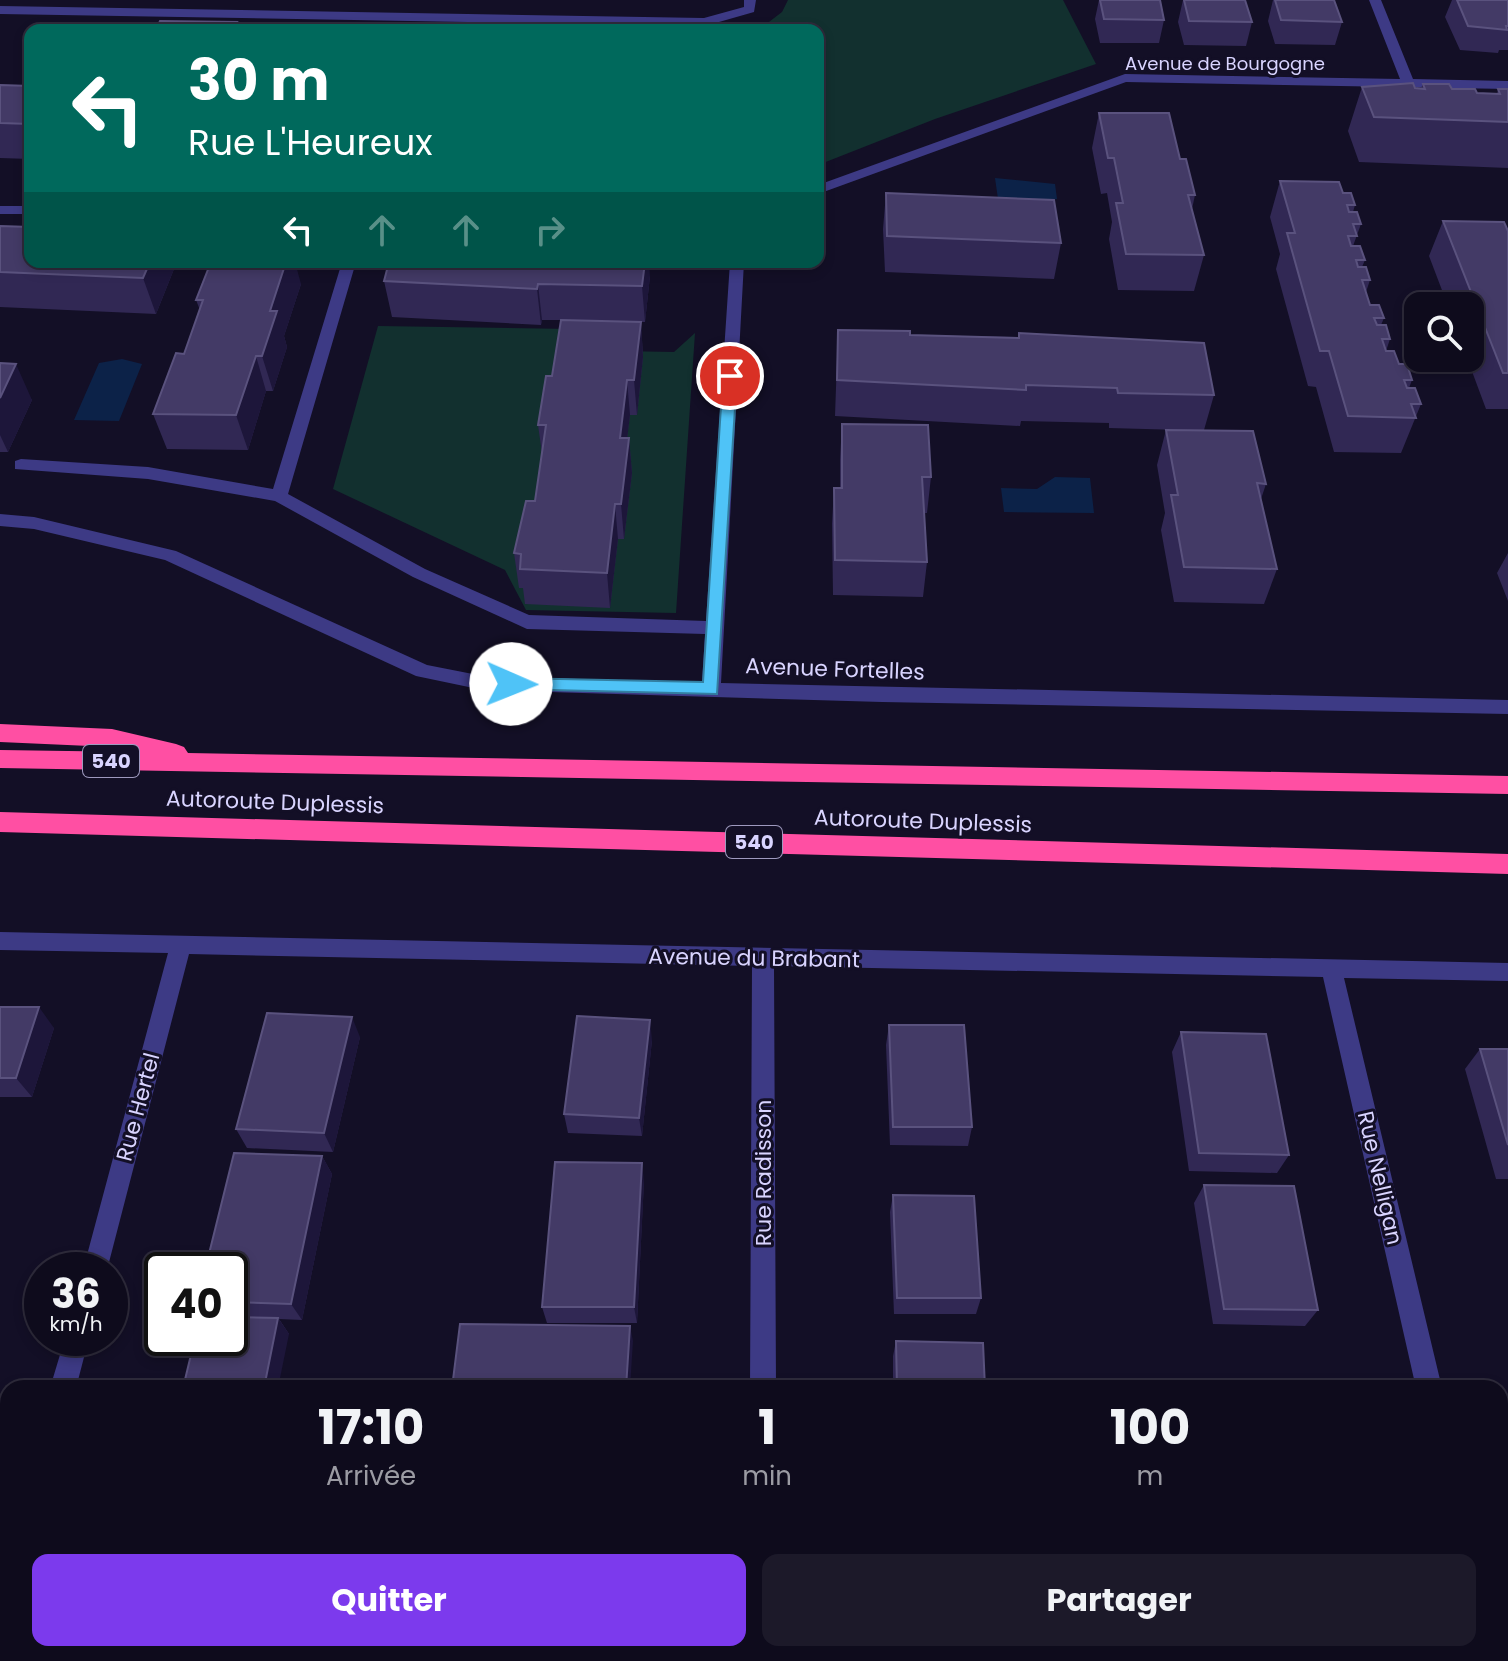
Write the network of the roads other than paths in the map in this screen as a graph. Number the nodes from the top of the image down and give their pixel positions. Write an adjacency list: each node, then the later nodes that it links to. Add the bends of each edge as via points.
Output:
1 (750, 0): 3 (street, via 750,9 705,22)
2 (1375, 0): 4 (street)
3 (0, 10)
4 (1408, 82): 5 (street, Avenue de Bourgogne); 6 (street, Avenue de Bourgogne, via 1125,78)
5 (1508, 85)
6 (824, 188)
7 (0, 210): 8 (street)
8 (24, 210)
9 (347, 268): 12 (street)
10 (737, 268): 14 (street)
11 (21, 465): 12 (street, via 148,473)
12 (279, 496): 14 (street, via 419,573 527,622)
13 (0, 520): 15 (street, Avenue Fortelles, via 170,555 423,671 483,683)
14 (715, 628): 15 (street)
15 (711, 689): 16 (street, Avenue Fortelles)
16 (1508, 707)
17 (0, 733): 19 (highway, via 112,738)
18 (0, 759): 19 (highway, Autoroute Duplessis / 540)
19 (222, 763): 20 (highway, Autoroute Duplessis / 540)
20 (1508, 785)
21 (0, 822): 22 (highway, Autoroute Duplessis / 540)
22 (1508, 864)
23 (0, 941): 24 (street, Avenue du Brabant)
24 (181, 944): 25 (street, Avenue du Brabant); 28 (street, Rue Hertel)
25 (763, 959): 26 (street, Avenue du Brabant); 31 (street, Rue Radisson)
26 (1331, 968): 27 (street, Avenue du Brabant); 32 (street, Rue Nelligan)
27 (1508, 972)
28 (100, 1252)
29 (72, 1356): 30 (street)
30 (65, 1380)
31 (763, 1380)
32 (1427, 1380)

